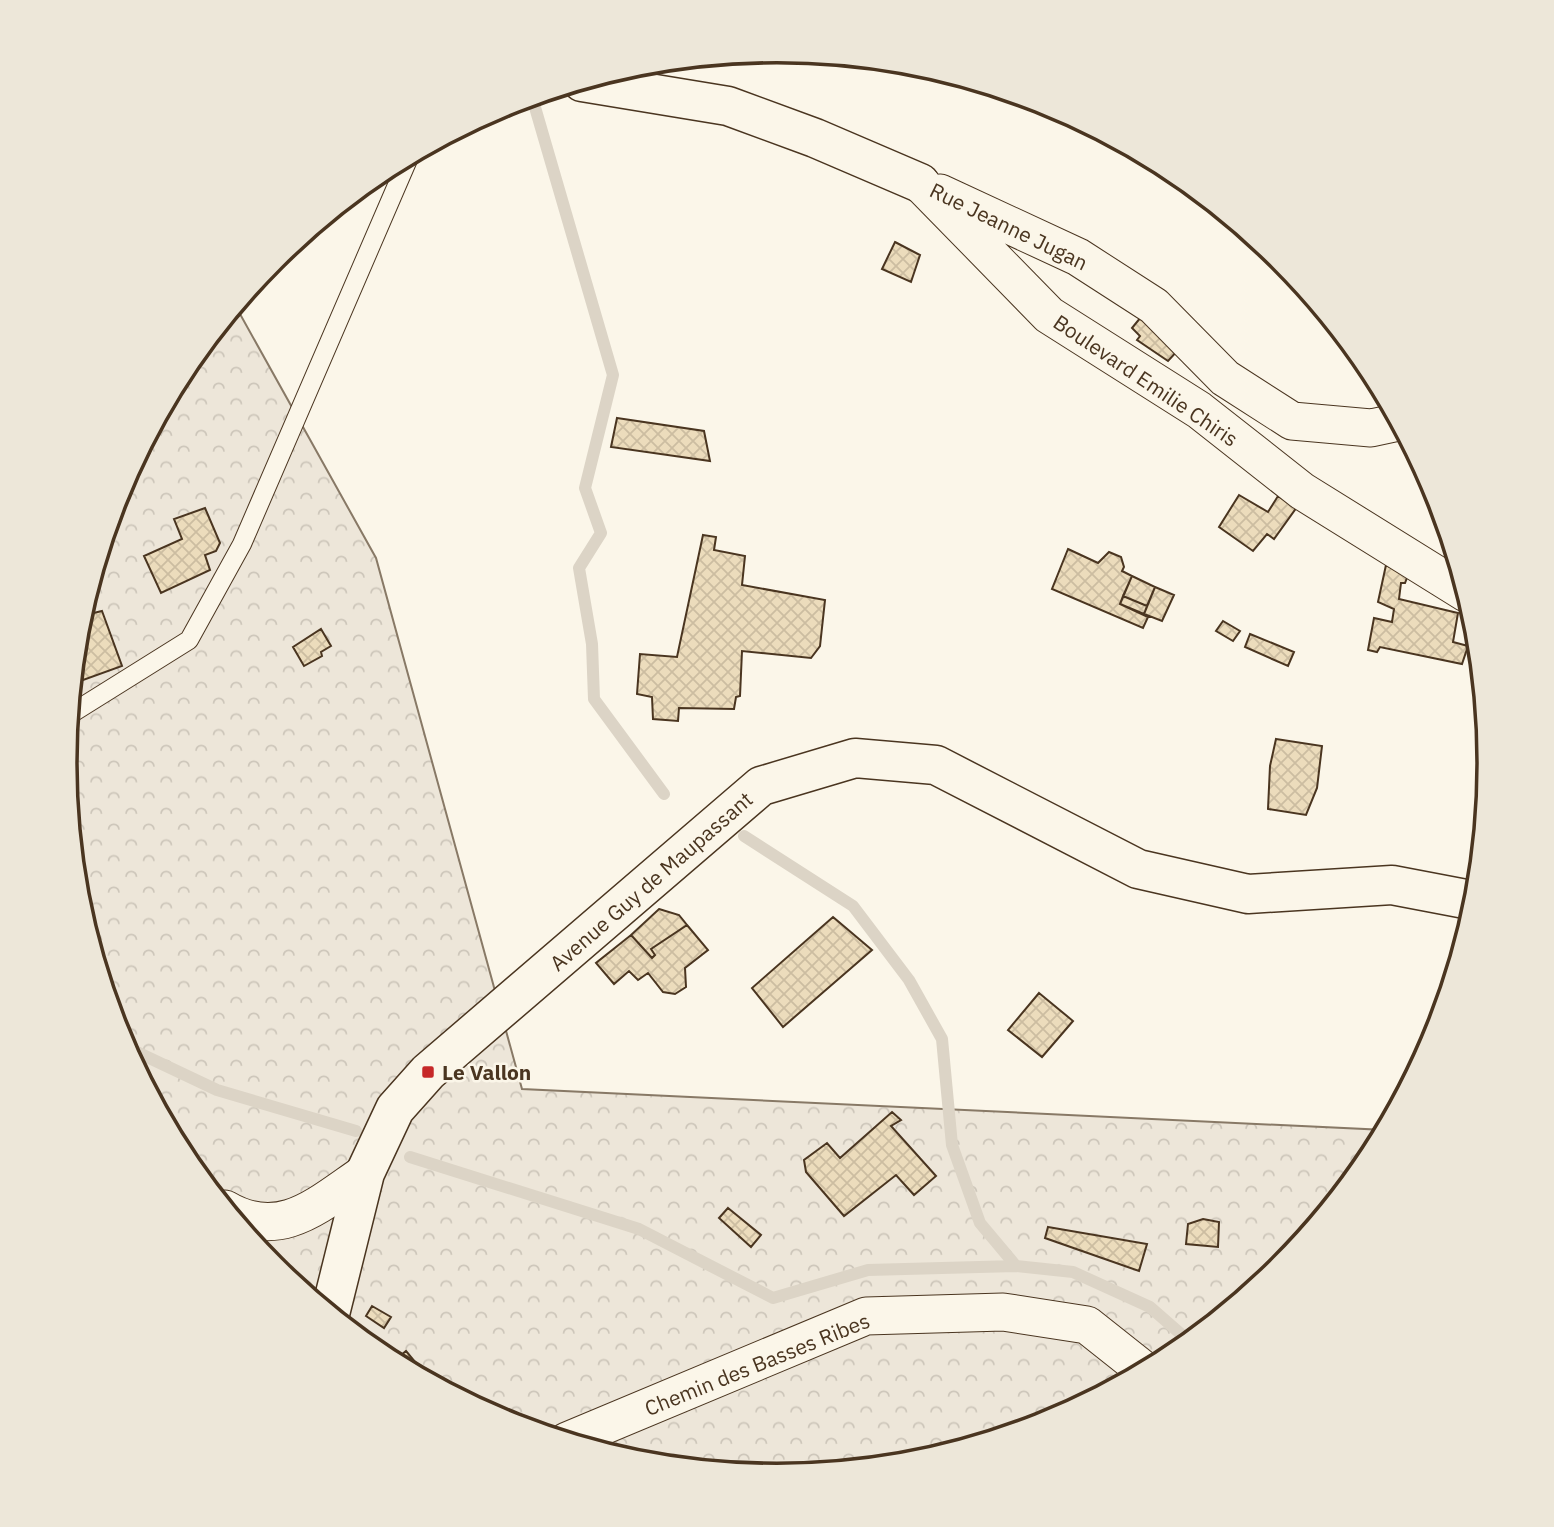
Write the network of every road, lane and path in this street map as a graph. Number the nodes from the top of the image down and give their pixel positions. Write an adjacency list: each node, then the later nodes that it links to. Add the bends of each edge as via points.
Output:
1 (603, 85): 3 (main road, Rue Jeanne Jugan, via 728,106)
2 (403, 172): 6 (lane, via 242,544 189,640)
3 (920, 183): 4 (street, Rue Jeanne Jugan, via 1089,264 1154,306 1225,378 1292,421 1371,428); 5 (street, Boulevard Emilie Chiris, via 1049,315 1199,410 1302,491)
4 (1390, 424)
5 (1455, 586)
6 (79, 709)
7 (1464, 899): 8 (main road, Avenue Guy de Maupassant, via 1392,885 1248,894 1138,870 936,765 855,758 761,786 428,1072 395,1109)
8 (365, 1173): 9 (street, via 297,1218 271,1223); 10 (main road, Avenue Guy de Maupassant)
9 (244, 1218)
10 (332, 1304)
11 (1136, 1364): 12 (street, Chemin des Basses Ribes, via 1087,1325 1003,1312 866,1315)
12 (580, 1435)

